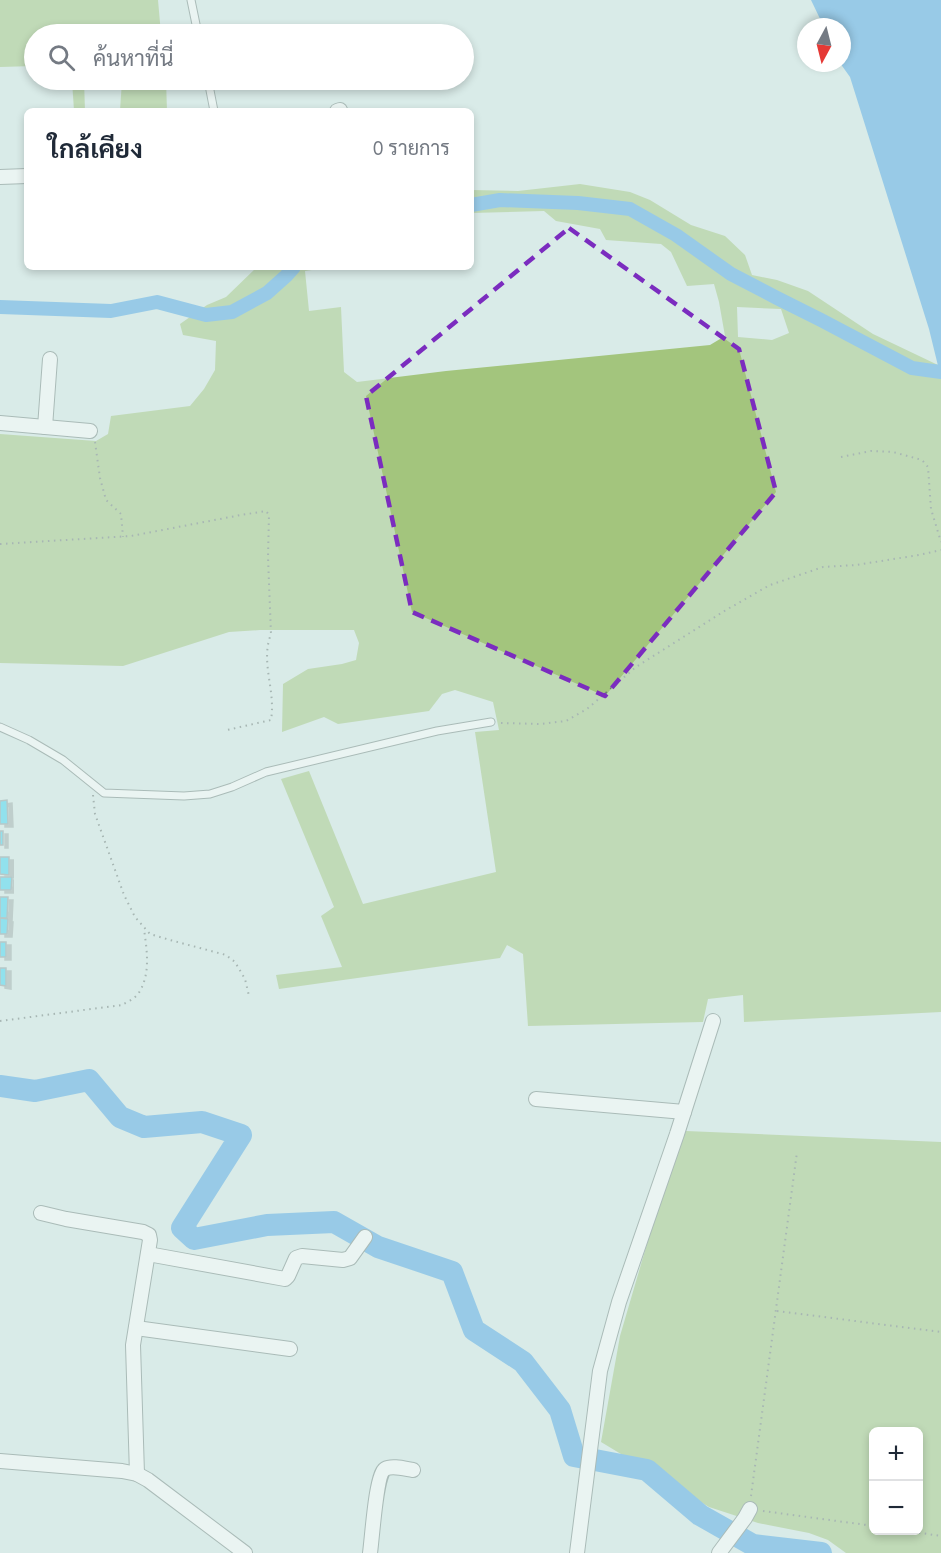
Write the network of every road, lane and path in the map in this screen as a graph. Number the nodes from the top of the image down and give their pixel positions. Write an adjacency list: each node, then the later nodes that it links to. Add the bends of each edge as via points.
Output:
1 (191, 0): 2 (lane)
2 (196, 24)
3 (210, 90): 4 (lane)
4 (213, 108)
5 (24, 176): 6 (street)
6 (0, 177)
7 (50, 359): 9 (street)
8 (0, 423): 9 (street)
9 (45, 427): 10 (street)
10 (90, 431): 12 (path, via 106,500 121,514)
11 (841, 457): 13 (path, via 871,451 922,460 928,467 931,508)
12 (123, 537): 14 (path); 18 (path, via 266,511 269,515 271,634 267,664 273,710 271,720)
13 (941, 542)
14 (0, 544)
15 (941, 550): 16 (path, via 823,567 770,585 636,667 566,722)
16 (491, 722): 19 (lane, via 266,772 210,794 104,793)
17 (0, 727): 19 (lane, via 63,760)
18 (227, 730)
19 (92, 784): 20 (path, via 95,814 124,895)
20 (144, 927): 21 (path, via 150,934 226,955 245,979); 22 (path, via 146,978 137,996 122,1005)
21 (249, 996)
22 (0, 1021)
23 (713, 1022): 25 (street)
24 (536, 1099): 25 (street)
25 (684, 1112): 44 (street, via 619,1302 600,1371)
26 (797, 1152): 30 (path)
27 (41, 1213): 29 (street, via 143,1232 150,1240)
28 (365, 1237): 29 (street, via 350,1258 296,1257 285,1279)
29 (148, 1254): 31 (street)
30 (776, 1311): 32 (path); 37 (path)
31 (136, 1328): 33 (street); 36 (street, via 133,1344)
32 (941, 1332)
33 (290, 1349)
34 (0, 1461): 36 (street)
35 (413, 1470): 43 (street, via 390,1468 381,1472)
36 (137, 1474): 42 (street)
37 (748, 1513): 38 (path); 41 (street)
38 (869, 1526)
39 (923, 1533): 40 (path)
40 (941, 1536)
41 (720, 1552)
42 (245, 1553)
43 (370, 1553)
44 (577, 1553)

